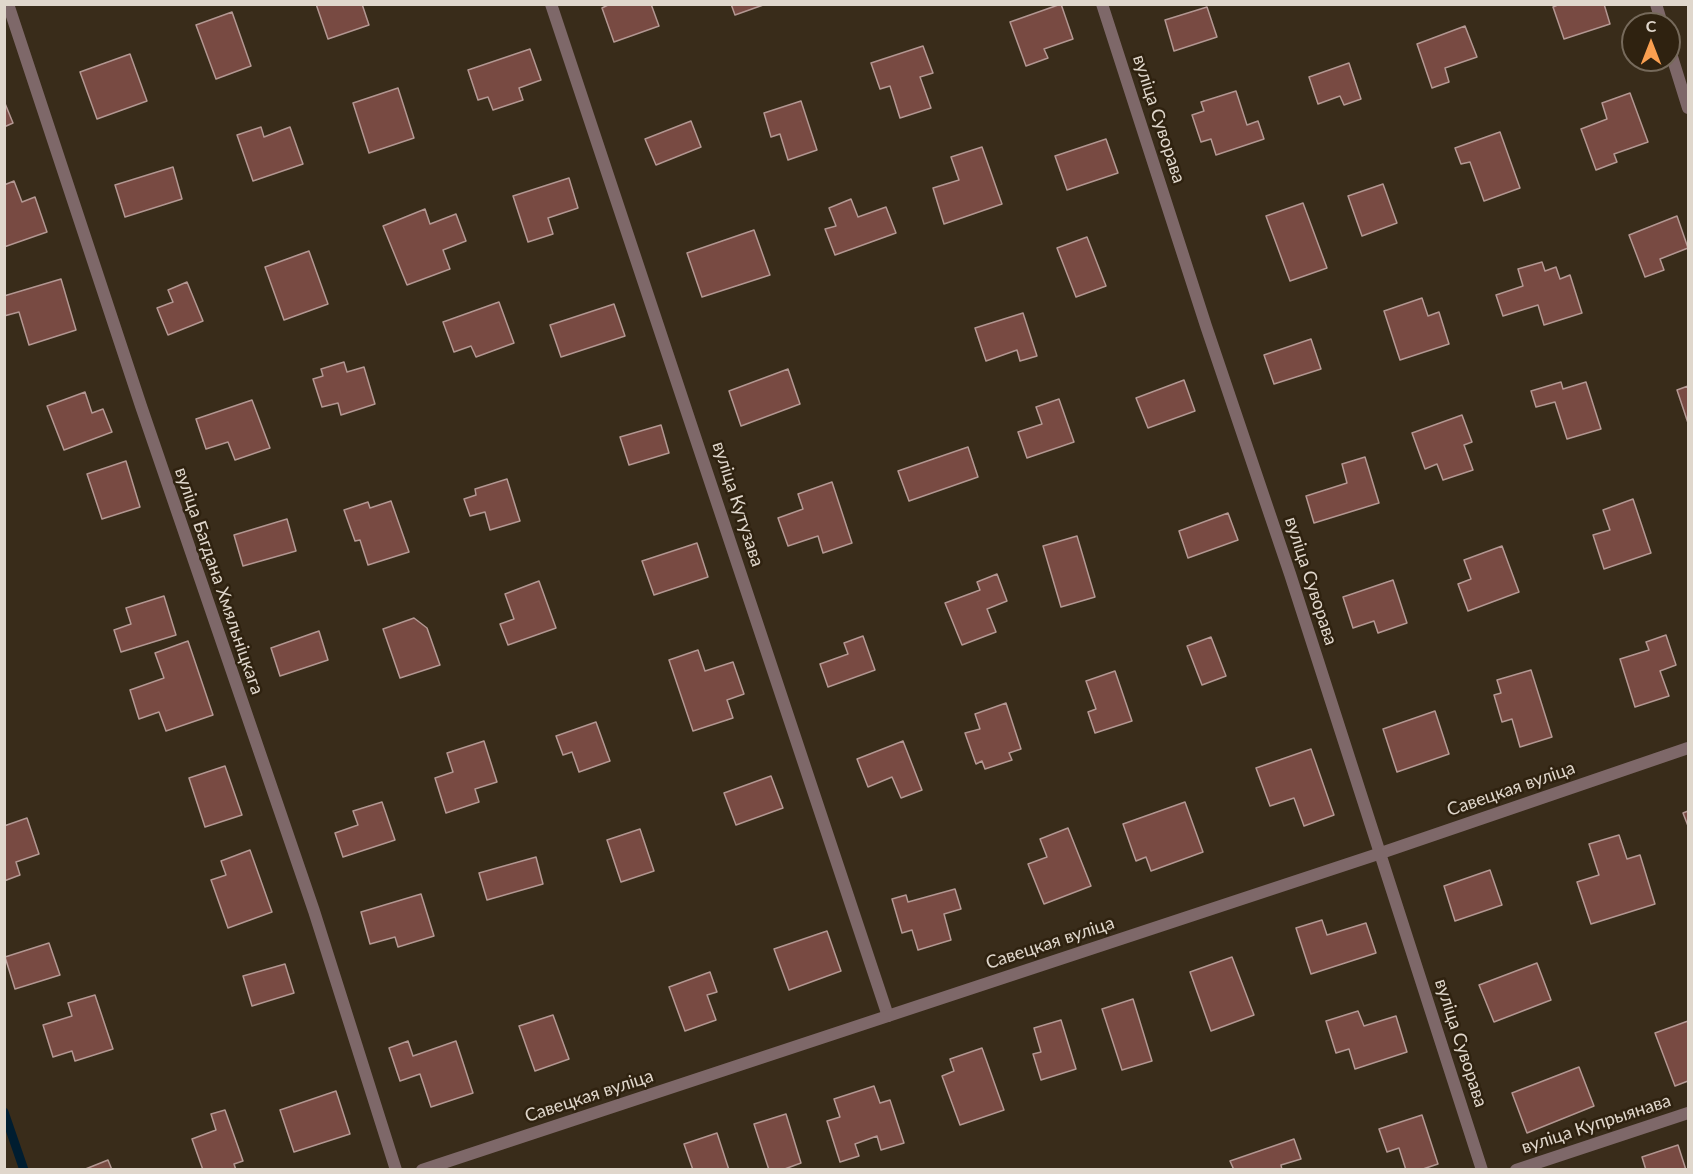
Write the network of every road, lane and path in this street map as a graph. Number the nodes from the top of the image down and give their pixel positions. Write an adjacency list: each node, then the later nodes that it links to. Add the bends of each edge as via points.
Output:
1 (8, 4): 10 (street, вуліца Багдана Хмяльніцкага, via 314,911)
2 (550, 4): 8 (street, вуліца Кутузава)
3 (1102, 4): 7 (street, вуліца Суворава)
4 (1677, 72): 5 (street)
5 (1689, 108)
6 (1689, 748): 7 (street, Савецкая вуліца)
7 (1381, 853): 8 (street, Савецкая вуліца); 12 (street, вуліца Суворава)
8 (888, 1016): 11 (street, Савецкая вуліца)
9 (1689, 1113): 13 (street, вуліца Купрыянава)
10 (396, 1170)
11 (422, 1170)
12 (1482, 1170)
13 (1516, 1170)

